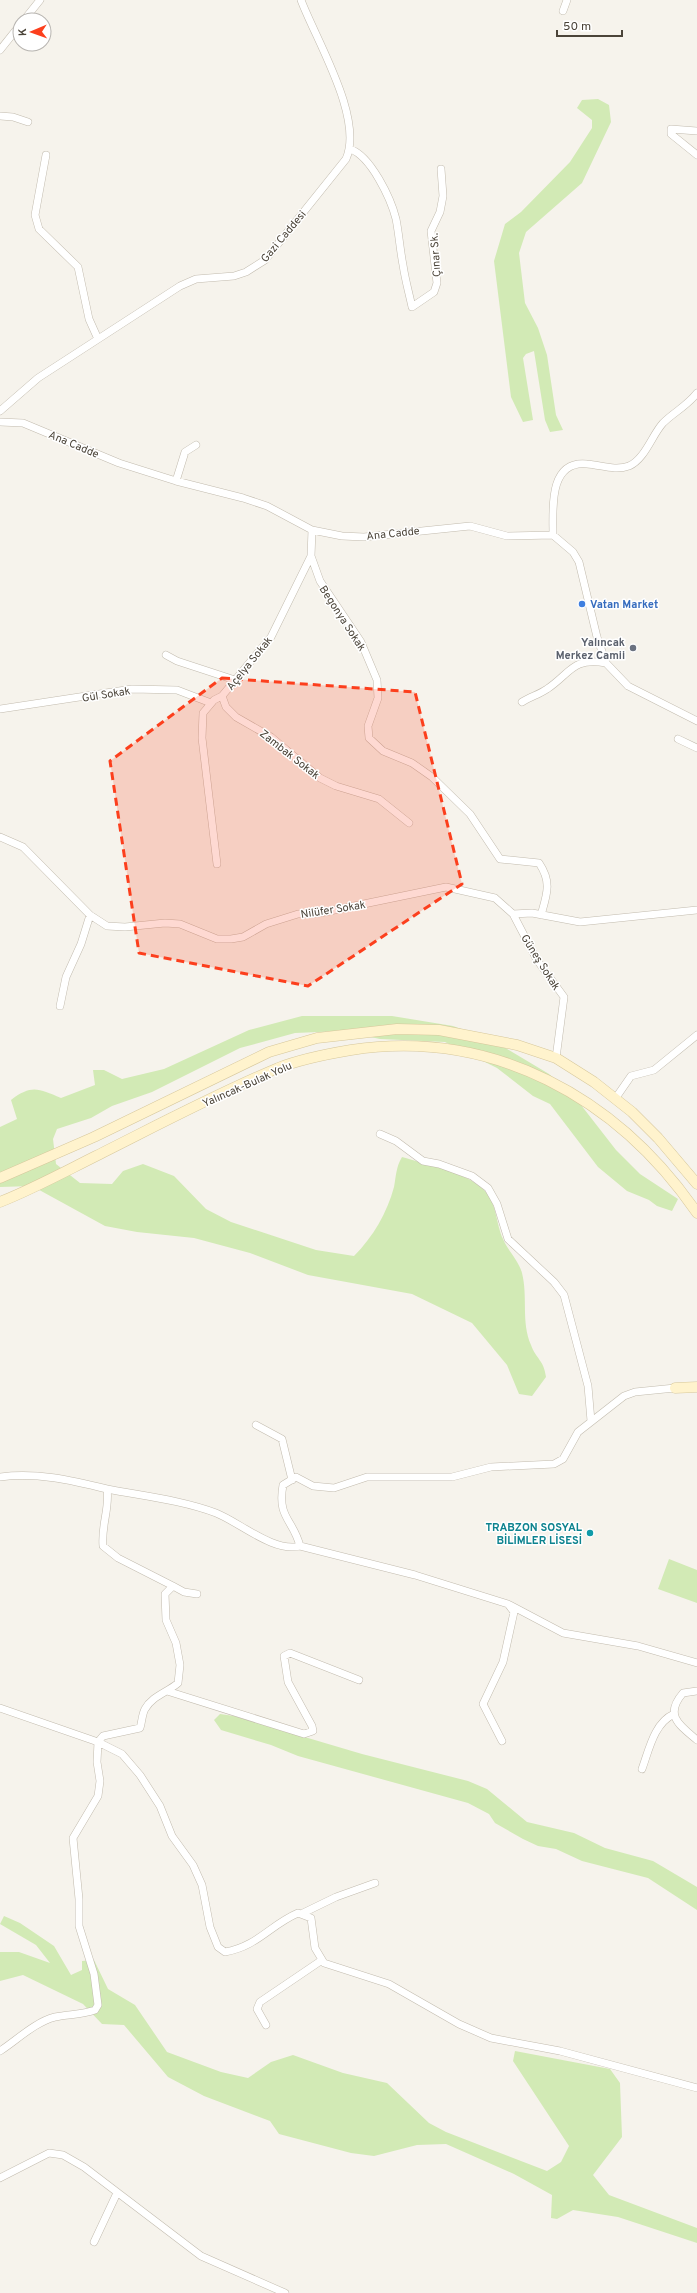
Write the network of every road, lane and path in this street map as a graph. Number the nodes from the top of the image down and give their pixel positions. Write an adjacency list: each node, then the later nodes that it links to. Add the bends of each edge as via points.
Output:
1 (40, 0): 5 (street)
2 (301, 0): 11 (street, Gazi Caddesi, via 325,49 349,121)
3 (567, 0): 4 (street)
4 (563, 11)
5 (30, 12)
6 (12, 35): 7 (street)
7 (0, 50)
8 (0, 116): 9 (street)
9 (28, 122)
10 (697, 131): 13 (street, via 672,129 671,134)
11 (350, 149): 14 (street, Çınar Sk., via 364,158 387,194 396,218 402,265 412,307 434,292 437,284 431,230 440,212 443,196); 15 (street, Gazi Caddesi, via 346,160 265,260 234,276 196,279 180,286)
12 (46, 155): 15 (street, via 35,215 39,229 78,267 90,319)
13 (697, 155)
14 (441, 169)
15 (98, 339): 18 (street, Gazi Caddesi, via 38,378)
16 (697, 393): 17 (street)
17 (693, 404): 23 (street, via 663,423 636,462 629,466 615,468 585,464 570,467 562,473 553,498)
18 (0, 411)
19 (0, 422): 21 (street, Ana Cadde, via 23,423 119,463)
20 (196, 445): 21 (street, via 185,452)
21 (176, 481): 22 (street, Ana Cadde, via 267,506)
22 (312, 530): 23 (street, Ana Cadde, via 364,537 470,526 507,536); 24 (street, Begonya Sokak)
23 (553, 535): 26 (street, via 573,552 579,562)
24 (311, 556): 27 (street, Açelya Sokak, via 271,637); 41 (street, Begonya Sokak, via 320,581 362,642 377,680 378,698 368,726 369,738 383,751 412,763 432,777 470,814 500,859 539,863 547,874 548,885)
25 (166, 655): 27 (street)
26 (606, 663): 29 (street, via 592,660 579,664 547,689); 32 (street, via 628,686)
27 (235, 680): 28 (street, Açelya Sokak)
28 (222, 696): 30 (street, Açelya Sokak); 35 (street, Zambak Sokak, via 226,707 236,717 271,737 320,778 379,799)
29 (522, 702)
30 (211, 703): 31 (street, Gül Sokak, via 177,690 132,689); 37 (street, Açelya Sokak, via 202,713 202,738)
31 (0, 709)
32 (697, 721)
33 (678, 739): 34 (street)
34 (697, 748)
35 (409, 823)
36 (0, 837): 40 (street, Nilüfer Sokak, via 23,847)
37 (217, 864)
38 (697, 910): 41 (street, via 580,922)
39 (513, 914): 40 (street, Nilüfer Sokak, via 495,898 446,887 320,913 298,914 231,939 217,938 180,924 107,926); 41 (street); 44 (street, Güneş Sokak, via 538,960 564,997)
40 (90, 915): 42 (street, via 82,944 66,977)
41 (541, 915)
42 (60, 1006)
43 (697, 1035): 45 (street, via 654,1070 631,1076)
44 (556, 1058): 45 (main road, Yalıncak-Bulak Yolu); 47 (main road, Yalıncak-Bulak Yolu, via 518,1045 439,1030 397,1029 317,1038 269,1052 94,1137)
45 (615, 1099): 48 (main road, Yalıncak-Bulak Yolu, via 658,1138)
46 (380, 1134): 53 (street, via 396,1141 423,1161 472,1176 488,1188 497,1204 508,1239 554,1282 564,1295 588,1386)
47 (0, 1178)
48 (697, 1184)
49 (0, 1202): 50 (main road, Yalıncak-Bulak Yolu, via 31,1190 280,1068 333,1053 400,1045 458,1050 498,1060 578,1096 630,1135 675,1184)
50 (697, 1213)
51 (697, 1387): 52 (main road)
52 (675, 1388): 53 (street, via 635,1392 624,1396)
53 (591, 1421): 56 (street, via 578,1432 563,1459 554,1464 491,1467 452,1477 367,1477 334,1488 313,1486 296,1477)
54 (256, 1425): 56 (street, via 282,1439)
55 (0, 1477): 57 (street, via 18,1475 61,1478)
56 (292, 1480): 58 (street, via 283,1485 280,1499 282,1513 297,1536)
57 (107, 1489): 58 (street, via 171,1500 217,1514 259,1538 294,1547); 59 (street, via 103,1546 118,1558)
58 (300, 1546): 61 (street, via 415,1574)
59 (173, 1586): 60 (street, via 184,1592); 64 (street, via 165,1594 166,1620 176,1643 180,1665 178,1682)
60 (197, 1594)
61 (508, 1604): 62 (street, via 563,1633 638,1646); 68 (street, via 514,1612 502,1662 483,1704)
62 (697, 1663)
63 (360, 1680): 64 (street, via 290,1653 284,1656 288,1682 312,1726 313,1732 304,1734)
64 (168, 1691): 70 (street, via 156,1696 145,1708 140,1728 103,1736)
65 (697, 1691): 67 (street, via 683,1693 674,1703)
66 (0, 1708): 70 (street)
67 (674, 1714): 69 (street, via 680,1726); 71 (street, via 668,1717 653,1737)
68 (502, 1740)
69 (697, 1740)
70 (98, 1742): 73 (street, via 122,1754 140,1775 160,1806 172,1836 193,1865 202,1885 210,1927 218,1947 225,1952 242,1948 286,1918); 76 (street, via 98,1796 73,1838 79,1900 78,1926 94,1974 98,2005 95,2010 83,2014 43,2021)
71 (642, 1769)
72 (375, 1883): 73 (street, via 336,1897)
73 (301, 1914): 74 (street, via 311,1918 315,1948)
74 (322, 1960): 75 (street, via 260,2002 257,2008); 77 (street, via 346,1971 389,1984 459,2024 491,2038 572,2054)
75 (266, 2025)
76 (0, 2051)
77 (697, 2088)
78 (0, 2178): 79 (street, via 49,2153 63,2155)
79 (117, 2192): 80 (street); 81 (street, via 202,2256)
80 (94, 2242)
81 (285, 2293)

